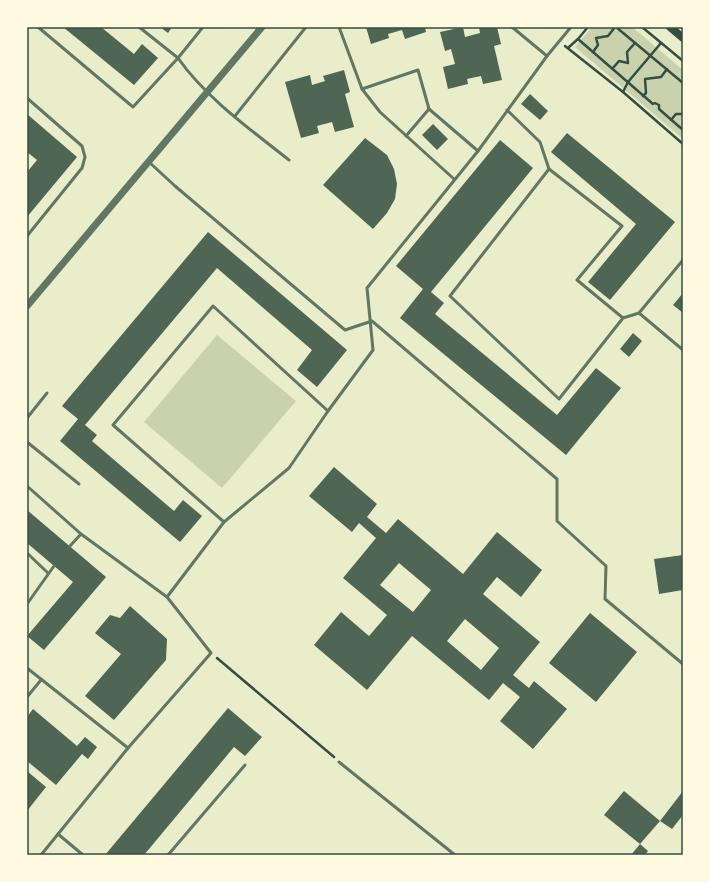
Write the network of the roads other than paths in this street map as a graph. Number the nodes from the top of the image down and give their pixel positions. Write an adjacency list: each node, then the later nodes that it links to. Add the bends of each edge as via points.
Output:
1 (38, 27): 12 (lane, via 133,107)
2 (139, 27): 12 (lane)
3 (202, 27): 12 (lane)
4 (262, 27): 14 (street)
5 (306, 27): 18 (lane)
6 (339, 27): 13 (lane)
7 (512, 27): 11 (lane)
8 (571, 27): 11 (lane)
9 (670, 27): 10 (main road)
10 (683, 38)
11 (547, 56): 17 (lane)
12 (178, 58): 14 (lane, via 187,71)
13 (362, 89): 16 (lane, via 418,70); 19 (lane, via 380,112)
14 (208, 91): 18 (lane); 22 (street)
15 (27, 98): 25 (lane, via 82,146 85,157 82,168)
16 (430, 109): 19 (lane); 20 (lane)
17 (507, 110): 20 (lane); 23 (lane, via 540,142)
18 (235, 116): 21 (lane)
19 (406, 136): 24 (lane)
20 (478, 151): 24 (lane)
21 (289, 160)
22 (149, 162): 27 (street); 30 (lane, via 346,330)
23 (550, 169): 29 (lane, via 622,226 577,280); 29 (lane, via 450,296 559,399)
24 (454, 179): 30 (lane, via 368,288)
25 (27, 236)
26 (683, 260): 28 (lane)
27 (27, 306)
28 (639, 313): 29 (lane); 31 (lane)
29 (623, 318)
30 (372, 321): 33 (lane, via 373,350); 46 (lane, via 558,479 557,521 606,566 605,599)
31 (683, 350)
32 (46, 393): 34 (lane)
33 (328, 411): 38 (lane, via 289,468); 38 (lane, via 213,306 113,425)
34 (27, 418)
35 (27, 442): 36 (lane)
36 (79, 484)
37 (27, 486): 39 (lane)
38 (224, 522): 44 (lane)
39 (81, 534): 40 (lane); 44 (lane)
40 (70, 546)
41 (27, 553): 43 (lane)
42 (54, 566): 43 (lane)
43 (48, 573): 45 (lane)
44 (167, 597): 50 (lane, via 211,653)
45 (27, 604)
46 (683, 664)
47 (27, 668): 48 (lane)
48 (41, 680): 49 (lane); 50 (lane)
49 (27, 697)
50 (128, 748): 53 (lane)
51 (339, 762): 57 (lane)
52 (245, 765): 56 (lane)
53 (58, 834): 54 (lane); 55 (lane)
54 (41, 855)
55 (83, 855)
56 (168, 855)
57 (455, 855)

